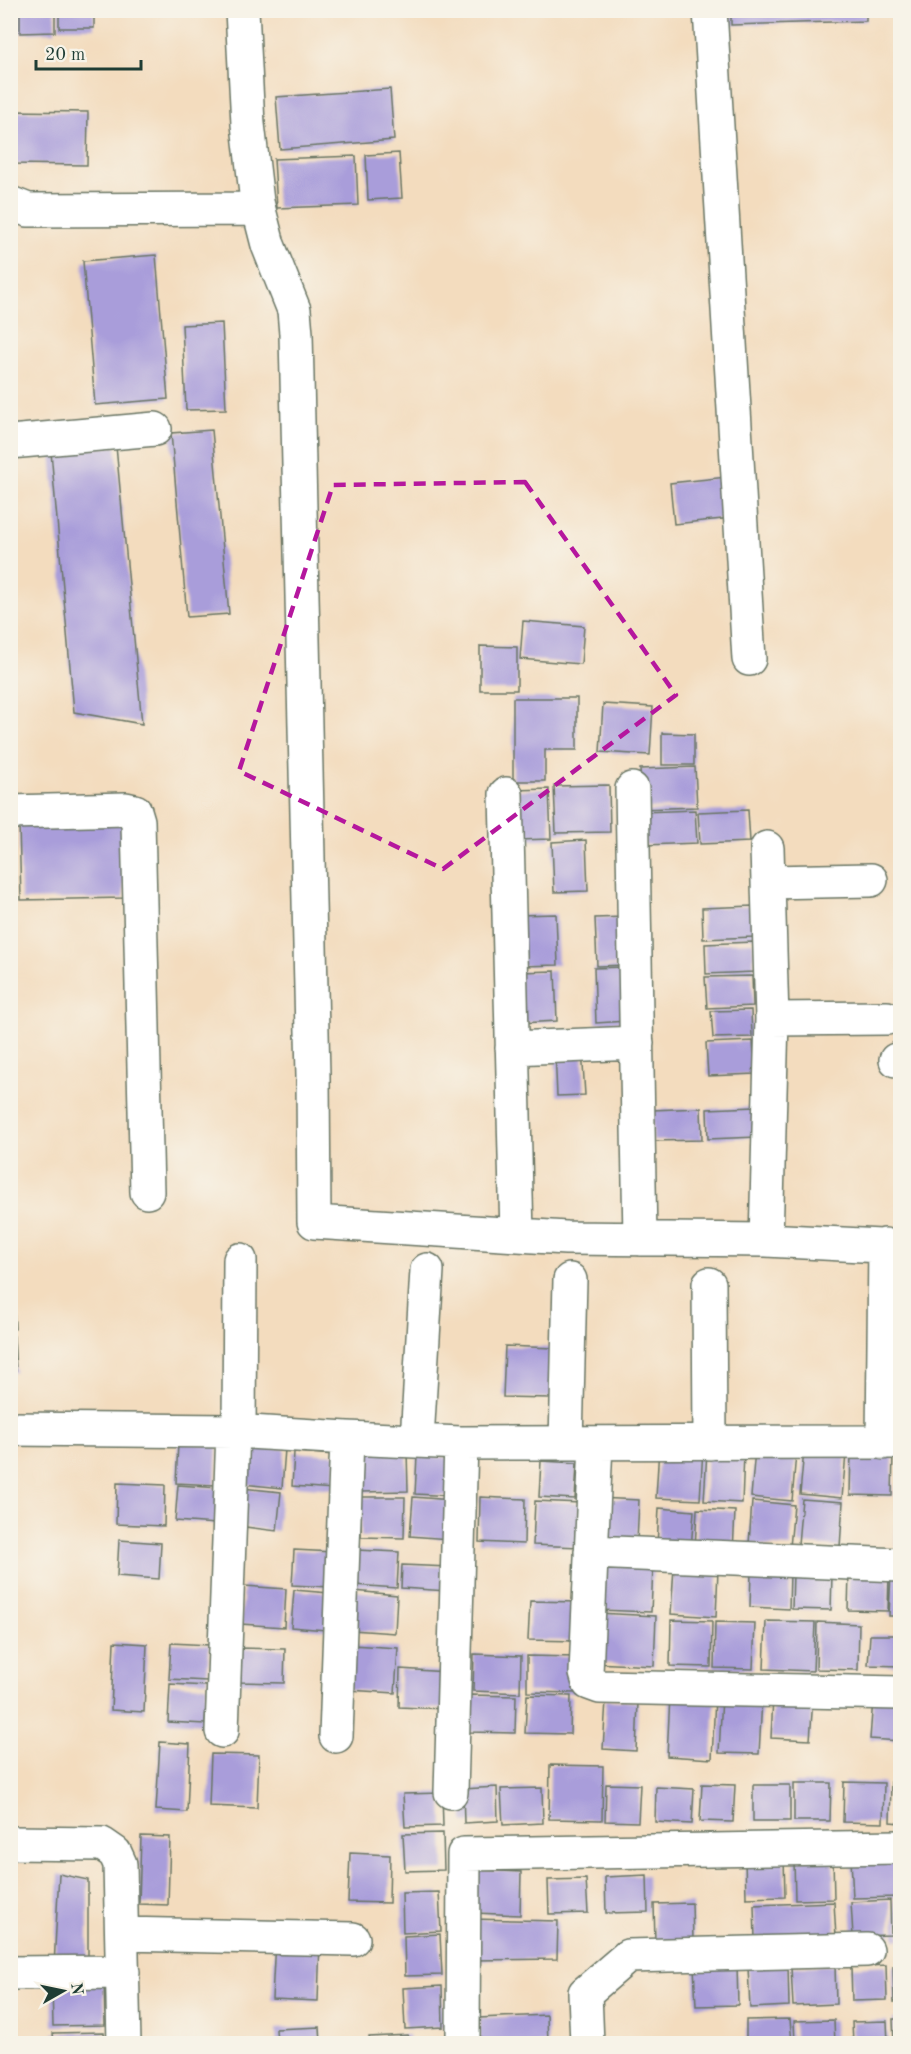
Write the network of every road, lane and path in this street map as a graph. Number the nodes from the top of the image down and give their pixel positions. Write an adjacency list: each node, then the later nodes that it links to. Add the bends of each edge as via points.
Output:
1 (242, 10): 4 (street, via 248,124)
2 (710, 10): 7 (street)
3 (10, 203): 4 (street, via 28,210)
4 (258, 209): 19 (street, via 294,310 296,334 314,1222)
5 (155, 429): 6 (street)
6 (10, 442)
7 (749, 658)
8 (632, 789): 16 (street)
9 (506, 794): 17 (street)
10 (10, 812): 18 (street, via 135,811)
11 (767, 848): 13 (street)
12 (871, 880): 13 (street)
13 (768, 882): 15 (street)
14 (887, 1018): 15 (street)
15 (772, 1019): 21 (street)
16 (637, 1043): 17 (street); 20 (street)
17 (512, 1048): 19 (street)
18 (147, 1192)
19 (516, 1235): 20 (street)
20 (640, 1239): 21 (street)
21 (766, 1240): 22 (street)
22 (893, 1246): 34 (street)
23 (240, 1260): 28 (street)
24 (427, 1270): 30 (street)
25 (570, 1280): 32 (street)
26 (709, 1284): 33 (street)
27 (10, 1429): 28 (street)
28 (236, 1431): 29 (street); 38 (street)
29 (347, 1438): 30 (street); 39 (street)
30 (417, 1440): 31 (street)
31 (461, 1443): 32 (street); 40 (street)
32 (581, 1443): 33 (street); 35 (street)
33 (710, 1443): 34 (street)
34 (892, 1443)
35 (591, 1552): 36 (street); 37 (street, via 586,1673 589,1683)
36 (900, 1565)
37 (900, 1693)
38 (222, 1731)
39 (336, 1736)
40 (451, 1792)
41 (10, 1843): 43 (street, via 102,1844 115,1853 120,1864)
42 (900, 1847): 49 (street, via 464,1854)
43 (122, 1934): 44 (street); 47 (street)
44 (353, 1939)
45 (867, 1950): 50 (street, via 628,1956 585,1993)
46 (10, 1972): 47 (street)
47 (123, 1972): 48 (street)
48 (124, 2043)
49 (463, 2043)
50 (587, 2043)

